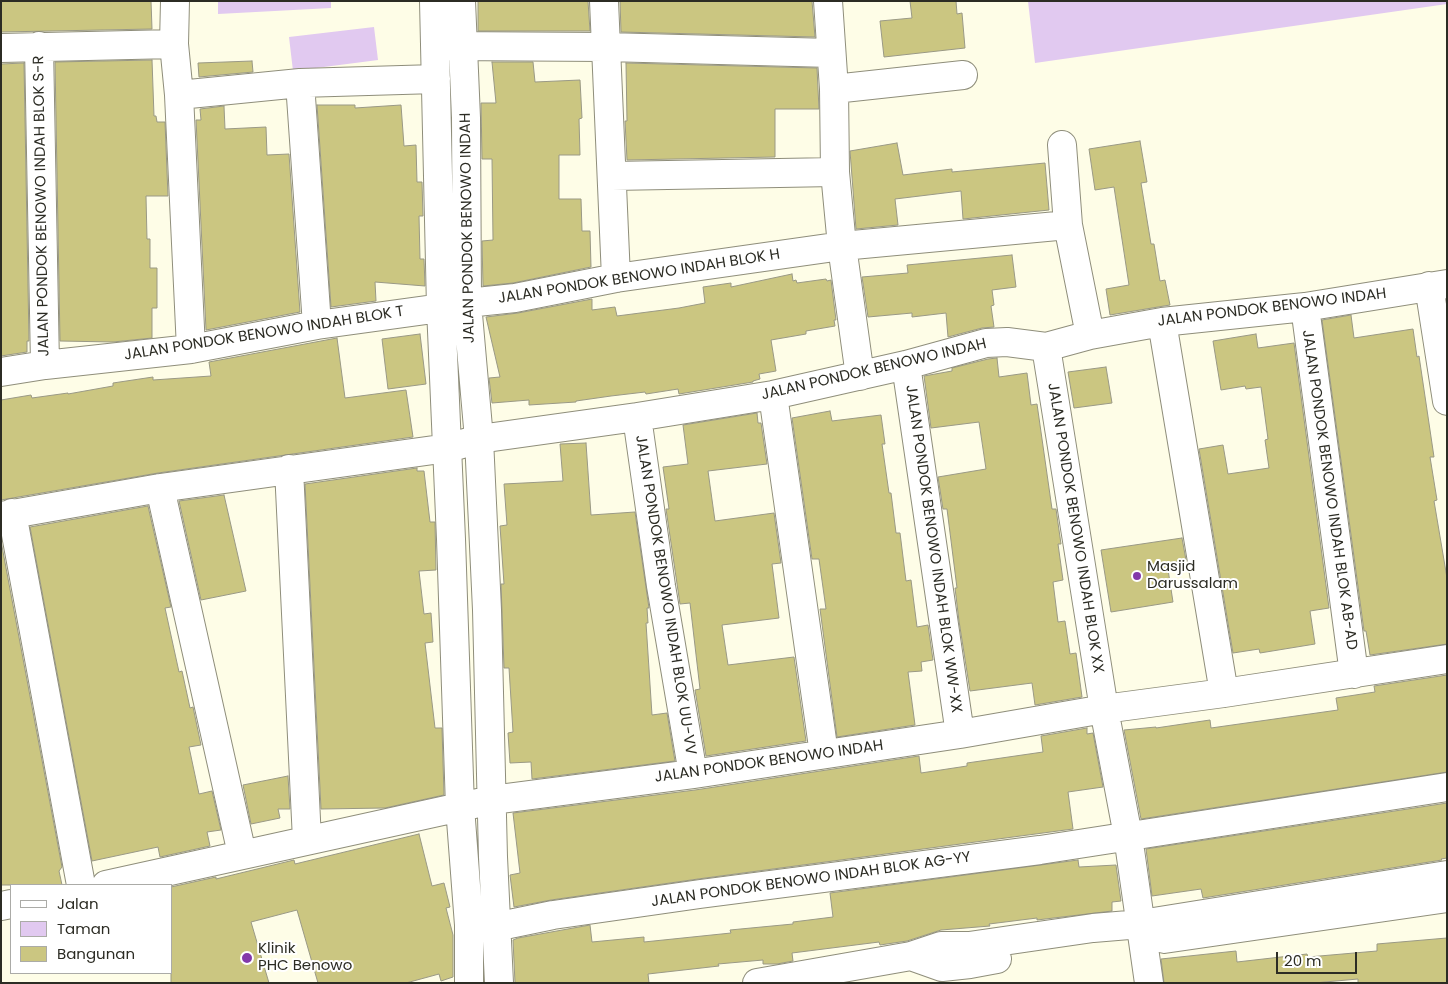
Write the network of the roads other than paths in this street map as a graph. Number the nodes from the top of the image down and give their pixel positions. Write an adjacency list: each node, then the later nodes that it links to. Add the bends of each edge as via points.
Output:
1 (175, 1): 6 (street)
2 (434, 1): 8 (street, JALAN PONDOK BENOWO INDAH)
3 (461, 1): 10 (street, JALAN PONDOK BENOWO INDAH)
4 (604, 1): 9 (street)
5 (828, 1): 12 (street)
6 (174, 44): 7 (street); 17 (street)
7 (39, 46): 11 (street); 32 (street, JALAN PONDOK BENOWO INDAH BLOK S-R)
8 (436, 46): 10 (street); 14 (street, JALAN PONDOK BENOWO INDAH)
9 (606, 46): 10 (street); 12 (street); 20 (street)
10 (464, 47): 25 (street, JALAN PONDOK BENOWO INDAH)
11 (1, 48)
12 (831, 53): 16 (street)
13 (963, 75): 16 (street)
14 (436, 79): 15 (street); 25 (street, JALAN PONDOK BENOWO INDAH)
15 (300, 83): 17 (street); 28 (street)
16 (834, 89): 19 (street)
17 (179, 95): 31 (street)
18 (1062, 145): 21 (street)
19 (835, 172): 20 (street); 22 (street)
20 (612, 176): 23 (street)
21 (1068, 225): 22 (street, JALAN PONDOK BENOWO INDAH BLOK H); 29 (street)
22 (842, 246): 23 (street, JALAN PONDOK BENOWO INDAH BLOK H); 35 (street)
23 (616, 278): 25 (street, JALAN PONDOK BENOWO INDAH BLOK H, via 515,298)
24 (1438, 285): 26 (street, JALAN PONDOK BENOWO INDAH); 37 (street)
25 (454, 305): 28 (street, JALAN PONDOK BENOWO INDAH BLOK T); 39 (street, JALAN PONDOK BENOWO INDAH); 40 (street, JALAN PONDOK BENOWO INDAH)
26 (1305, 307): 27 (street, JALAN PONDOK BENOWO INDAH); 45 (street, JALAN PONDOK BENOWO INDAH BLOK AB-AD)
27 (1162, 322): 29 (street, JALAN PONDOK BENOWO INDAH); 46 (street)
28 (317, 325): 31 (street, JALAN PONDOK BENOWO INDAH BLOK T)
29 (1090, 334): 30 (street, JALAN PONDOK BENOWO INDAH)
30 (1046, 347): 33 (street, JALAN PONDOK BENOWO INDAH, via 986,343); 47 (street, JALAN PONDOK BENOWO INDAH BLOK XX)
31 (191, 349): 32 (street, JALAN PONDOK BENOWO INDAH BLOK T)
32 (45, 365): 34 (street, JALAN PONDOK BENOWO INDAH BLOK T)
33 (906, 365): 35 (street, JALAN PONDOK BENOWO INDAH); 48 (street, JALAN PONDOK BENOWO INDAH BLOK WW-XX)
34 (1, 372)
35 (860, 376): 36 (street, JALAN PONDOK BENOWO INDAH)
36 (773, 395): 38 (street, JALAN PONDOK BENOWO INDAH); 49 (street)
37 (1447, 402)
38 (637, 417): 39 (street, JALAN PONDOK BENOWO INDAH); 50 (street, JALAN PONDOK BENOWO INDAH BLOK UU-VV)
39 (479, 439): 40 (street, JALAN PONDOK BENOWO INDAH); 52 (street, JALAN PONDOK BENOWO INDAH)
40 (448, 448): 41 (street); 53 (street, JALAN PONDOK BENOWO INDAH)
41 (289, 469): 42 (street); 55 (street)
42 (160, 488): 43 (street); 56 (street)
43 (7, 515): 58 (street)
44 (1447, 659): 45 (street, JALAN PONDOK BENOWO INDAH)
45 (1354, 674): 46 (street, JALAN PONDOK BENOWO INDAH)
46 (1224, 693): 47 (street, JALAN PONDOK BENOWO INDAH)
47 (1104, 709): 48 (street, JALAN PONDOK BENOWO INDAH); 54 (street)
48 (960, 734): 49 (street, JALAN PONDOK BENOWO INDAH)
49 (824, 754): 50 (street, JALAN PONDOK BENOWO INDAH)
50 (692, 774): 52 (street, JALAN PONDOK BENOWO INDAH)
51 (1447, 787): 54 (street, JALAN PONDOK BENOWO INDAH BLOK AG-YY)
52 (492, 800): 53 (street, JALAN PONDOK BENOWO INDAH); 61 (street, JALAN PONDOK BENOWO INDAH)
53 (460, 807): 55 (street); 66 (street, JALAN PONDOK BENOWO INDAH, via 469,925)
54 (1128, 836): 61 (street, JALAN PONDOK BENOWO INDAH BLOK AG-YY, via 670,898); 62 (street)
55 (307, 840): 56 (street)
56 (242, 854): 59 (street)
57 (1447, 875): 62 (street)
58 (81, 884)
59 (110, 884)
60 (1447, 898): 62 (street)
61 (496, 927): 67 (street, JALAN PONDOK BENOWO INDAH)
62 (1142, 933): 63 (street); 69 (street)
63 (970, 964): 64 (street)
64 (942, 965): 65 (street, via 911,956)
65 (798, 979): 68 (street)
66 (469, 983)
67 (499, 983)
68 (757, 983)
69 (1149, 983)

